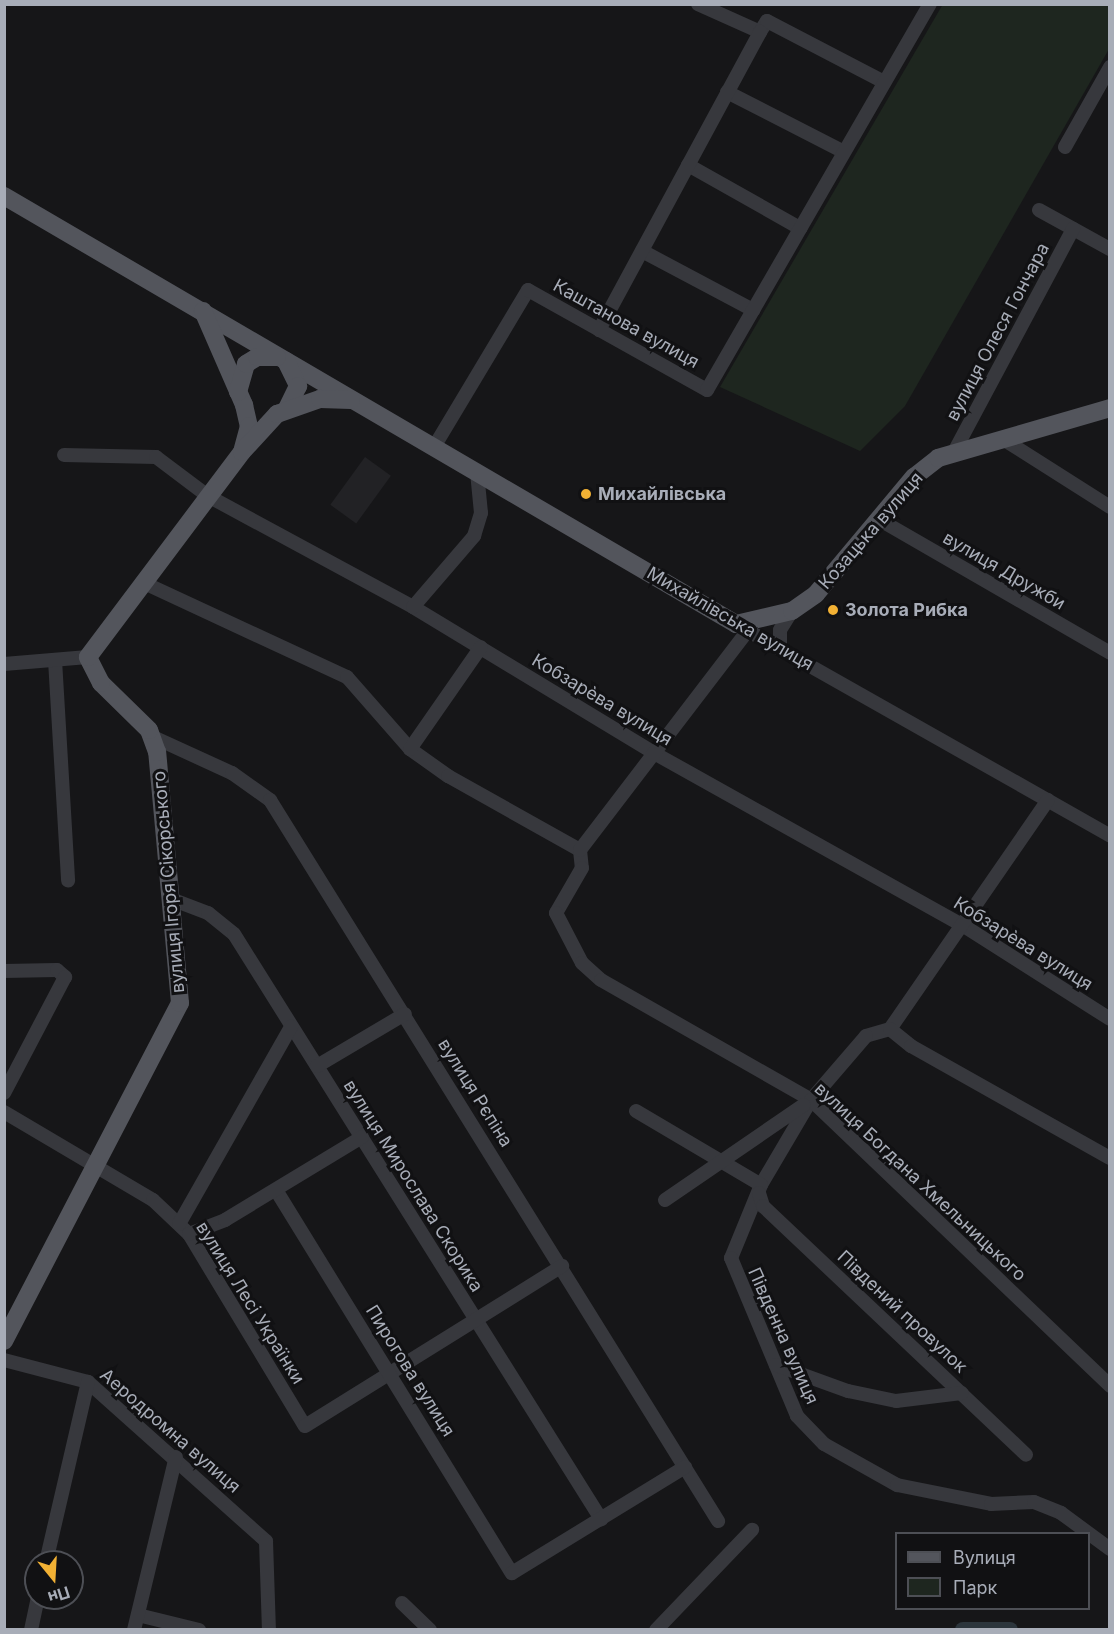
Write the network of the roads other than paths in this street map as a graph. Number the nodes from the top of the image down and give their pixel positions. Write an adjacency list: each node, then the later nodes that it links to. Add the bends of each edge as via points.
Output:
1 (698, 4): 3 (street)
2 (928, 5): 5 (street)
3 (760, 32): 5 (street, via 767,21); 6 (street)
4 (1110, 67): 7 (street)
5 (885, 82): 8 (street)
6 (727, 92): 8 (street); 9 (street)
7 (1065, 147)
8 (844, 152): 12 (street)
9 (688, 165): 12 (street); 15 (street)
10 (4, 196): 16 (main road, Михайлівська вулиця)
11 (1039, 210): 13 (street)
12 (800, 228): 17 (street)
13 (1073, 229): 14 (street); 27 (street, вулиця Олеся Гончара)
14 (1110, 249)
15 (642, 251): 17 (street); 18 (street)
16 (202, 309): 19 (main road, Михайлівська вулиця); 20 (main road)
17 (753, 310): 18 (street, Каштанова вулиця, via 707,390)
18 (599, 330): 25 (street, Каштанова вулиця, via 528,290)
19 (281, 359): 20 (main road, via 257,357 246,364); 21 (main road, Михайлівська вулиця); 23 (main road, via 298,386)
20 (241, 399): 23 (main road, via 258,414); 26 (main road, via 249,437)
21 (352, 400): 23 (main road, via 320,399); 25 (main road, Михайлівська вулиця)
22 (1110, 408): 24 (main road, Козацька вулиця)
23 (282, 412): 26 (main road)
24 (1003, 439): 27 (main road, Козацька вулиця); 31 (street)
25 (434, 447): 29 (main road, Михайлівська вулиця)
26 (242, 452): 30 (main road)
27 (954, 452): 32 (main road, Козацька вулиця, via 914,477)
28 (64, 455): 30 (street, Кобзарèва вулиця, via 156,457)
29 (477, 472): 34 (street, via 481,513 474,536); 36 (main road, Михайлівська вулиця)
30 (208, 496): 33 (main road); 34 (street, Кобзарèва вулиця)
31 (1110, 507)
32 (880, 520): 35 (main road, Козацька вулиця, via 816,594); 39 (street, вулиця Дружби)
33 (142, 582): 40 (main road); 44 (street, via 347,677)
34 (413, 607): 37 (street, Кобзарèва вулиця)
35 (792, 611): 36 (main road, Козацька вулиця); 38 (street, via 780,630)
36 (742, 627): 38 (street, Михайлівська вулиця); 45 (street)
37 (481, 647): 44 (street); 45 (street, Кобзарèва вулиця)
38 (780, 649): 46 (street, Михайлівська вулиця)
39 (1110, 653)
40 (88, 657): 41 (street); 43 (main road, via 101,683)
41 (56, 660): 42 (street); 49 (street)
42 (4, 664)
43 (151, 736): 50 (main road, вулиця Ігоря Сікорського); 53 (street, вулиця Рєпіна, via 232,773 270,800)
44 (410, 749): 48 (street, via 465,787)
45 (654, 753): 48 (street); 51 (street, Кобзарèва вулиця)
46 (1048, 800): 47 (street, Михайлівська вулиця); 51 (street)
47 (1110, 836)
48 (580, 850): 59 (street, вулиця Богдана Хмельницького, via 582,868 556,913 582,963 601,980)
49 (68, 881)
50 (171, 899): 55 (street, вулиця Мирослава Скорика, via 208,913 234,934); 65 (main road, вулиця Ігоря Сікорського, via 180,1003)
51 (964, 926): 54 (street, Кобзарèва вулиця); 56 (street)
52 (4, 971): 58 (street, via 57,970 65,977)
53 (405, 1014): 57 (street); 71 (street, вулиця Рєпіна)
54 (1110, 1019)
55 (291, 1027): 57 (street, вулиця Мирослава Скорика); 69 (street)
56 (890, 1029): 59 (street, Південна вулиця, via 866,1036); 63 (street, via 911,1046)
57 (317, 1066): 62 (street, вулиця Мирослава Скорика)
58 (4, 1093)
59 (811, 1100): 64 (street); 66 (street, Південна вулиця); 78 (street, вулиця Богдана Хмельницького)
60 (636, 1111): 64 (street, Південий провулок)
61 (4, 1112): 65 (street, вулиця Лесі Українки)
62 (362, 1137): 67 (street); 72 (street, вулиця Мирослава Скорика)
63 (1110, 1158)
64 (725, 1161): 66 (street, Південий провулок); 68 (street)
65 (98, 1164): 69 (street, вулиця Лесі Українки); 73 (main road, вулиця Ігоря Сікорського)
66 (760, 1189): 75 (street, Південна вулиця, via 731,1258); 79 (street, Південий провулок, via 763,1206)
67 (276, 1190): 70 (street); 76 (street, Пирогова вулиця)
68 (665, 1200)
69 (179, 1224): 70 (street, вулиця Лесі Українки)
70 (189, 1234): 76 (street, вулиця Лесі Українки, via 305,1426)
71 (562, 1266): 72 (street); 82 (street, вулиця Рєпіна)
72 (476, 1319): 76 (street); 83 (street, вулиця Мирослава Скорика)
73 (4, 1341)
74 (4, 1360): 77 (street, Аеродромна вулиця)
75 (776, 1365): 79 (street, via 848,1391 896,1401); 86 (street, Південна вулиця, via 797,1416 824,1444 897,1485 991,1504 1034,1502)
76 (388, 1372): 83 (street, Пирогова вулиця, via 512,1573)
77 (88, 1382): 81 (street, Аеродромна вулиця); 89 (street)
78 (1110, 1386)
79 (962, 1393): 80 (street, Південий провулок)
80 (1026, 1455)
81 (176, 1457): 92 (street); 96 (street, Аеродромна вулиця, via 266,1544)
82 (685, 1467): 83 (street); 84 (street, вулиця Рєпіна)
83 (601, 1519)
84 (718, 1521)
85 (752, 1530): 98 (street)
86 (1089, 1532)
87 (1090, 1533): 88 (street, Південна вулиця)
88 (1110, 1549)
89 (49, 1550)
90 (402, 1603): 97 (street)
91 (35, 1610): 93 (street)
92 (138, 1615): 94 (street); 95 (street)
93 (31, 1629)
94 (134, 1629)
95 (199, 1629)
96 (269, 1629)
97 (430, 1629)
98 (656, 1629)

